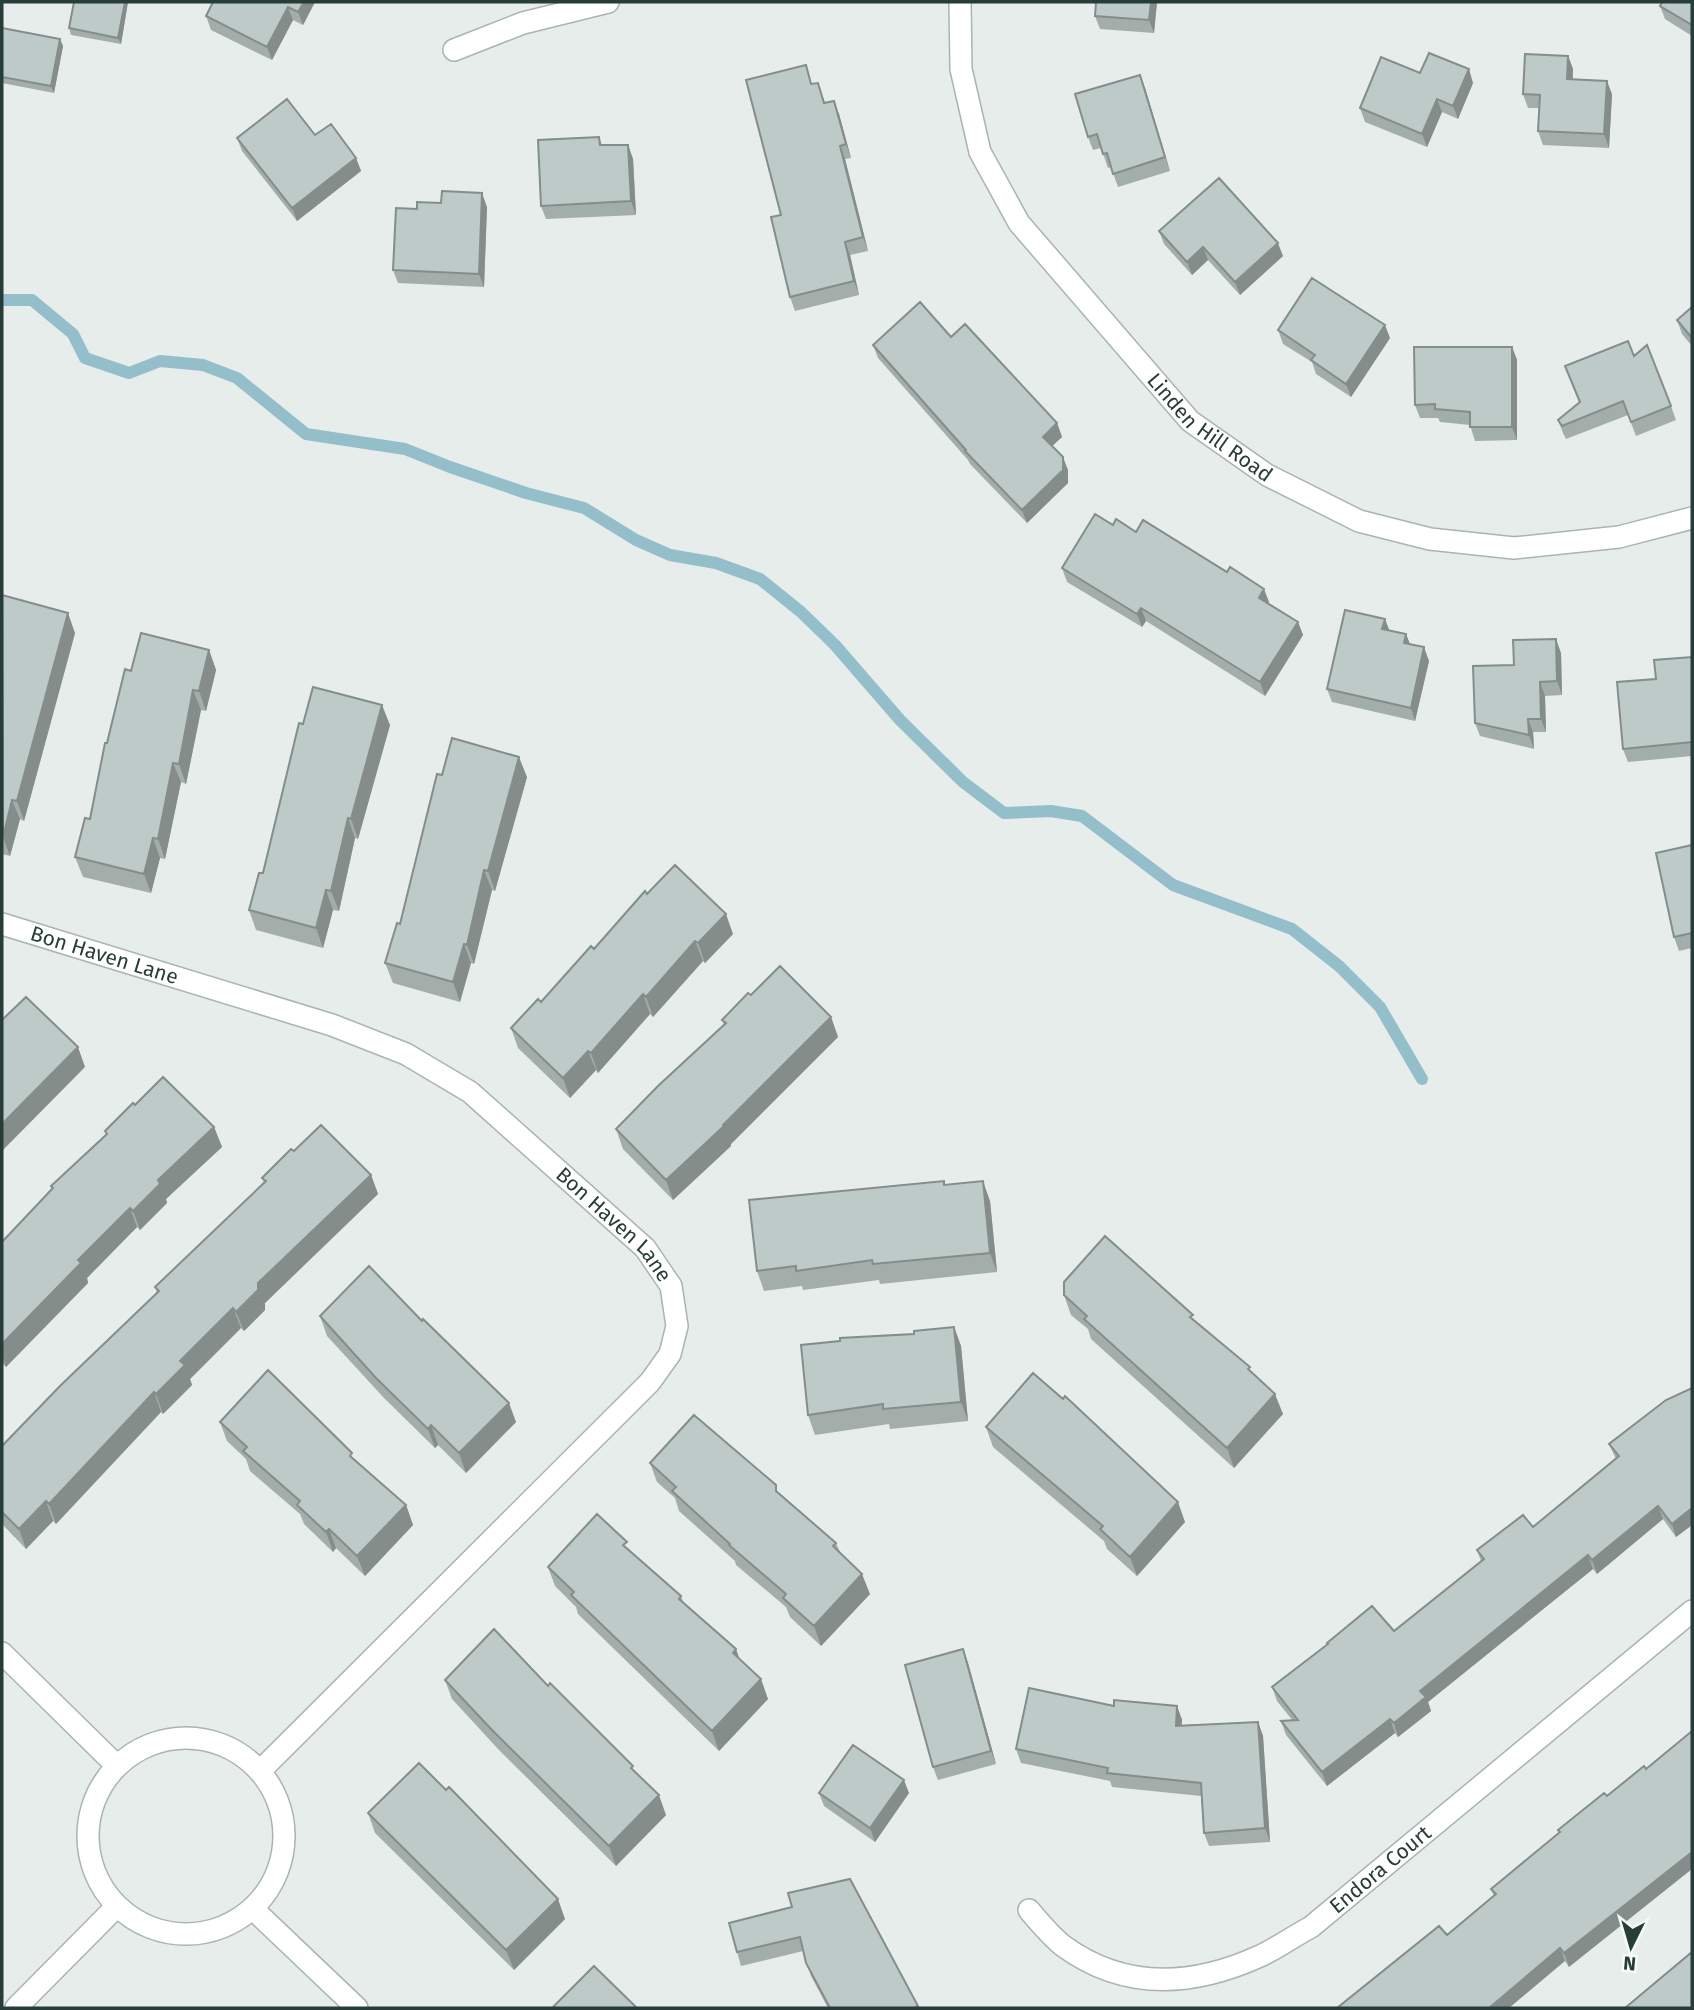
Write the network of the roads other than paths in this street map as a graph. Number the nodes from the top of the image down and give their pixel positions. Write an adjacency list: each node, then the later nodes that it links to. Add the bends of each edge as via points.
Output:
1 (608, 2): 3 (street, via 523,23)
2 (960, 2): 4 (street, Linden Hill Road, via 961,69 986,164 1019,222 1190,421 1267,475 1359,521 1430,539 1514,548 1619,537)
3 (454, 50)
4 (1692, 518)
5 (2, 924): 9 (street, Bon Haven Lane, via 332,1025 406,1054 470,1092 645,1248 671,1286 677,1326 670,1354 650,1382)
6 (1692, 1611): 12 (street, Endora Court, via 1311,1927 1259,1956 1203,1976 1154,1981 1104,1970 1062,1944)
7 (2, 1653): 8 (street)
8 (116, 1765): 9 (street, via 155,1741 198,1738 232,1748); 10 (street, via 97,1791 87,1830 92,1868)
9 (261, 1770): 11 (street, via 280,1803 285,1840 277,1877)
10 (117, 1906): 11 (street, via 145,1926 179,1934 215,1930); 13 (street)
11 (253, 1909): 14 (street)
12 (1028, 1910)
13 (16, 2008)
14 (356, 2008)

